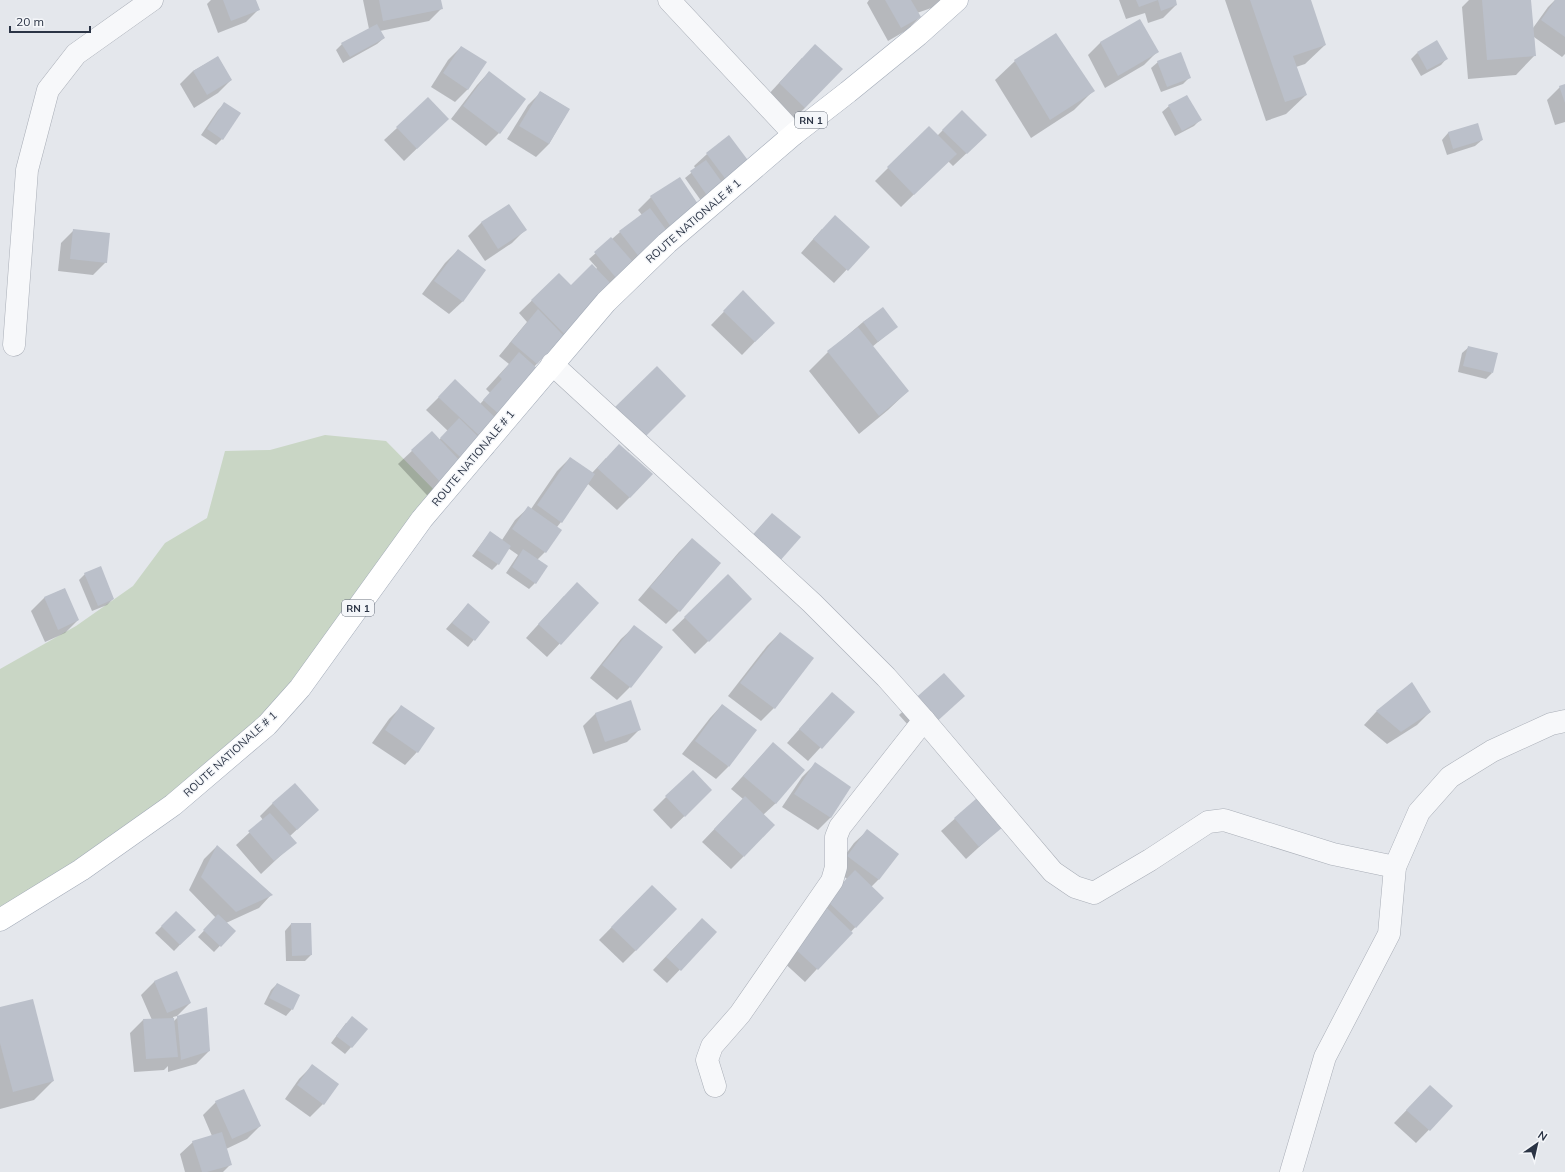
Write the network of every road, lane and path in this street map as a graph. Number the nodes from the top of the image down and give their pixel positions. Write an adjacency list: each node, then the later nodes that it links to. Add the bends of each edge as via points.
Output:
1 (152, 0): 5 (street, via 76,54 48,90 27,170)
2 (669, 0): 4 (street)
3 (957, 0): 4 (main road, ROUTE NATIONALE # 1 / RN 1, via 901,49)
4 (794, 134): 6 (main road, ROUTE NATIONALE # 1 / RN 1, via 667,242 606,302)
5 (14, 345)
6 (552, 364): 7 (street, via 812,603 886,677); 10 (main road, ROUTE NATIONALE # 1 / RN 1, via 422,519 300,688 266,725 173,805 81,870)
7 (924, 720): 9 (street, via 1053,872 1075,887 1094,893 1208,822 1224,820 1333,854); 11 (street, via 840,827 836,836 836,867 832,881 740,1014 712,1046 707,1060)
8 (1565, 721): 9 (street, via 1551,724 1492,751 1450,777 1419,812)
9 (1395, 867): 12 (street, via 1389,934 1325,1057)
10 (0, 920)
11 (715, 1086)
12 (1291, 1172)

